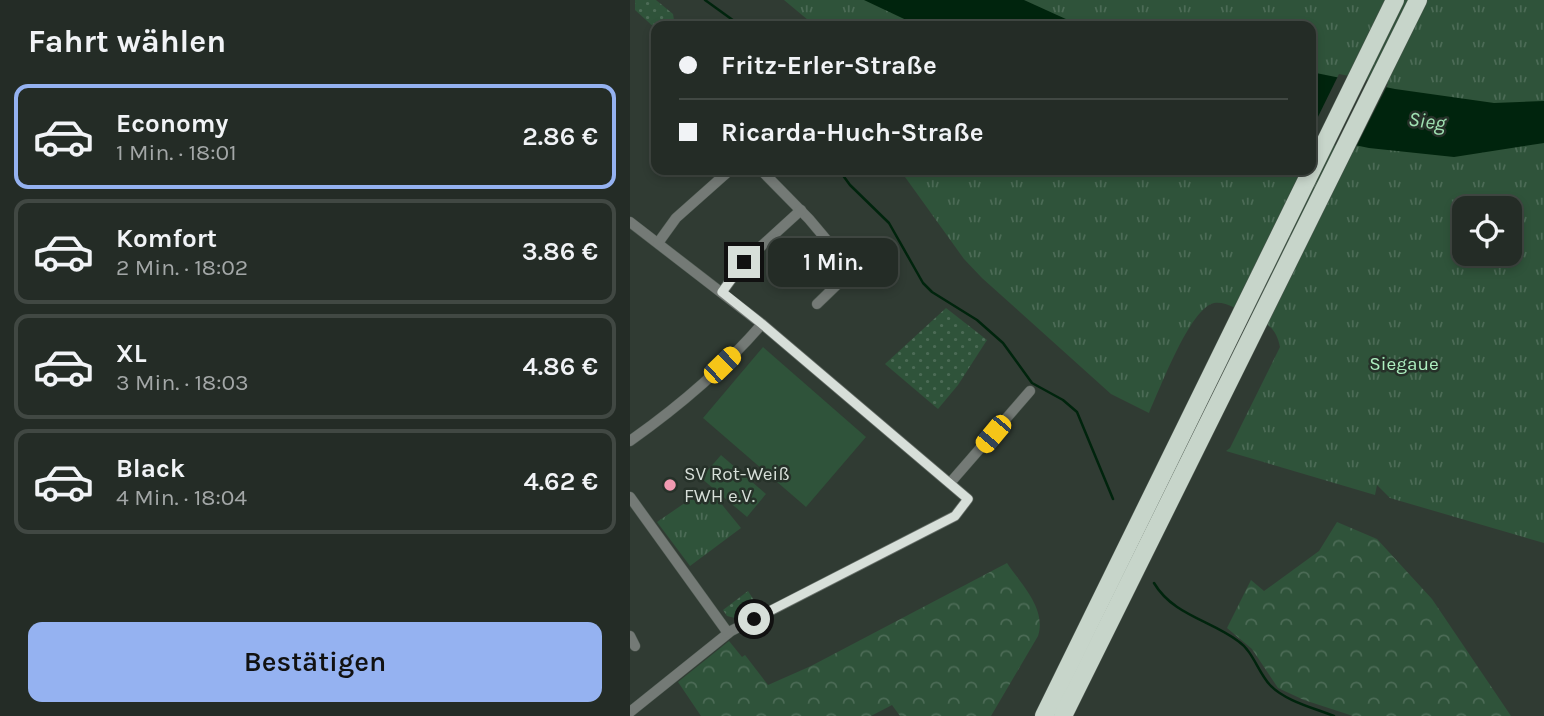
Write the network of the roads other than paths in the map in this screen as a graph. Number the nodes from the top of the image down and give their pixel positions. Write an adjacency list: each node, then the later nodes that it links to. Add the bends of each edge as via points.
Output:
1 (1395, 0): 3 (highway)
2 (1418, 0): 23 (highway)
3 (1316, 161)
4 (724, 175): 9 (street, via 676,218)
5 (766, 175): 7 (street)
6 (1309, 175): 22 (highway)
7 (801, 210): 10 (street, via 744,262); 11 (street, via 848,267 846,276)
8 (630, 222): 9 (street)
9 (657, 243): 10 (street)
10 (722, 292): 12 (street)
11 (817, 304)
12 (762, 324): 14 (street, via 673,409); 15 (street)
13 (1030, 391): 15 (street)
14 (630, 441)
15 (950, 483): 18 (street, via 968,499 955,516)
16 (630, 497): 17 (street)
17 (634, 512): 18 (street)
18 (728, 633): 21 (street)
19 (630, 636): 20 (street)
20 (635, 646)
21 (630, 712)
22 (1044, 716)
23 (1063, 716)

